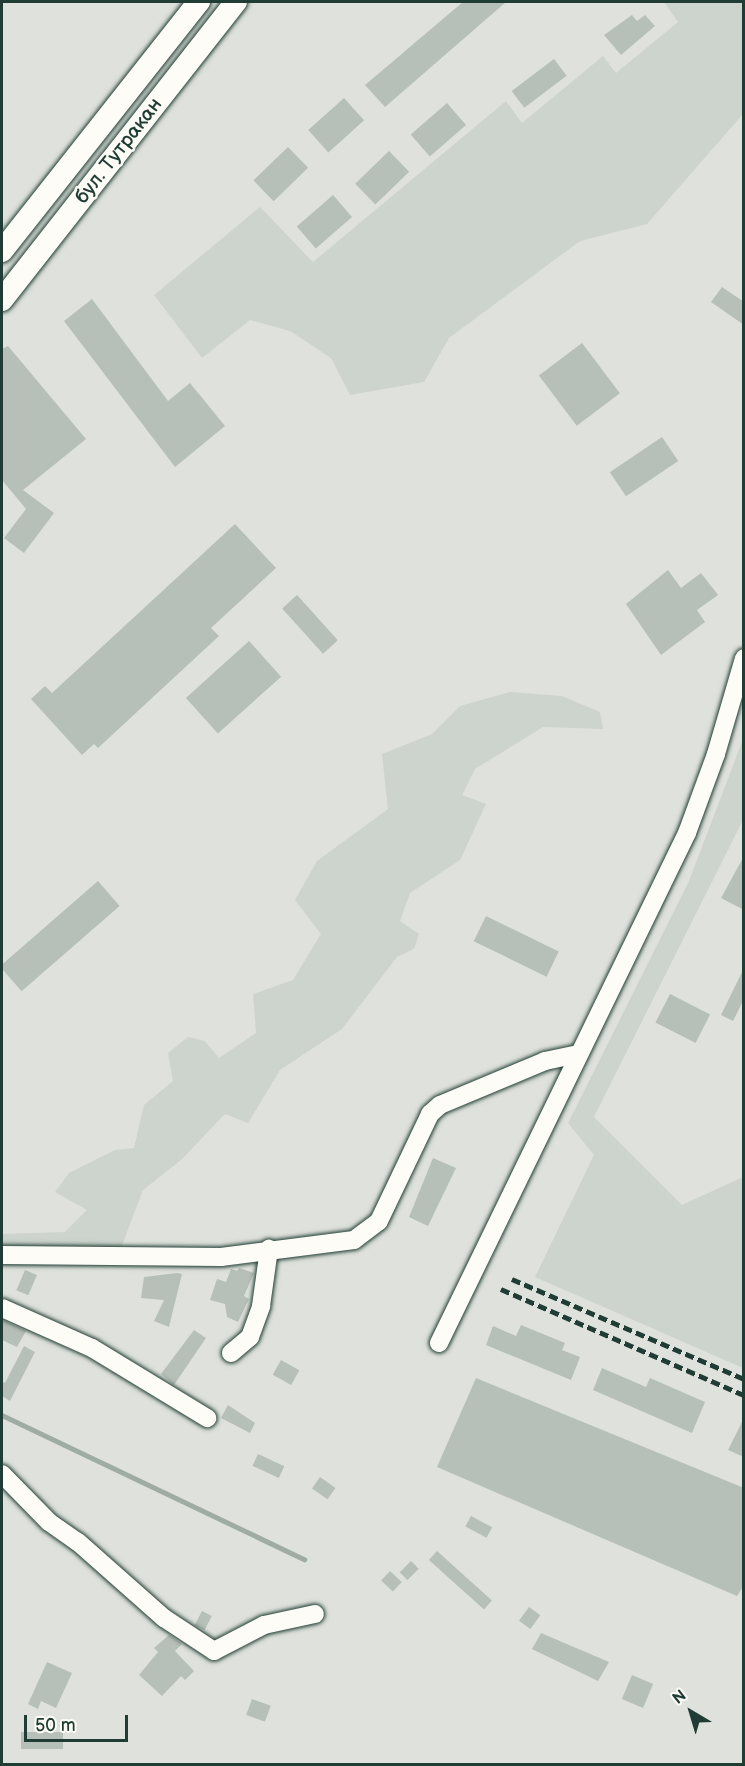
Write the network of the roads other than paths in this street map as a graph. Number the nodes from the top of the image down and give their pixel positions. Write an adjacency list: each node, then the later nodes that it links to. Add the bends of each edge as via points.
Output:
1 (199, 2): 3 (main road, бул. Тутракан)
2 (236, 2): 4 (main road, бул. Тутракан)
3 (2, 251)
4 (2, 300)
5 (744, 658): 6 (street, via 716,754 687,833)
6 (578, 1054): 7 (street, via 545,1061 440,1105 430,1114 379,1221 354,1240); 10 (street)
7 (269, 1249): 8 (street, via 210,1257); 11 (street, via 258,1317 250,1337)
8 (2, 1255)
9 (2, 1308): 12 (street, via 92,1348)
10 (438, 1343)
11 (231, 1353)
12 (207, 1418)
13 (2, 1474): 14 (street, via 49,1522 78,1542 164,1618 214,1652 264,1625)
14 (315, 1614)

